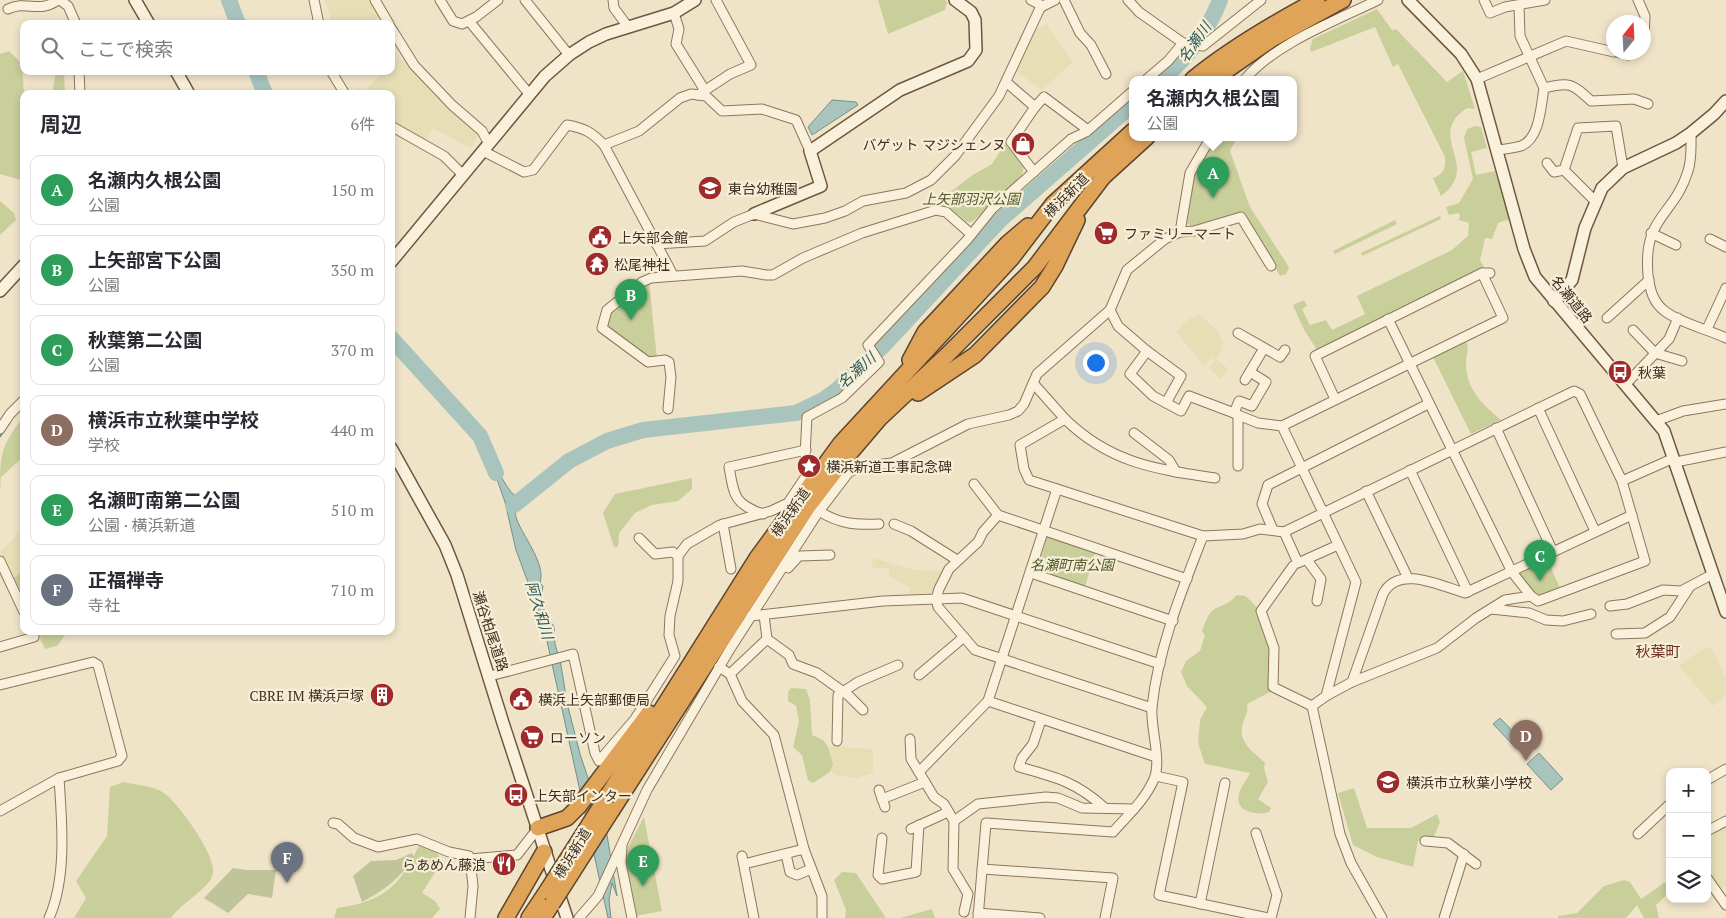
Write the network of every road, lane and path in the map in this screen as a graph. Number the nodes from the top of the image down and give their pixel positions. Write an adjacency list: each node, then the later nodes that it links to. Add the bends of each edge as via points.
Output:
1 (59, 0): 26 (street, via 42,8 18,4); 29 (street, via 68,6)
2 (135, 0): 30 (street)
3 (314, 0): 31 (street)
4 (375, 0): 32 (street)
5 (440, 0): 33 (street, via 453,20 462,24)
6 (498, 0): 33 (street)
7 (525, 0): 38 (street)
8 (613, 0): 34 (street, via 614,8)
9 (695, 0): 27 (street)
10 (716, 0): 54 (street, via 751,65)
11 (955, 0): 69 (street, via 975,20 976,50 968,61 900,90)
12 (1031, 0): 24 (street)
13 (1055, 0): 24 (street)
14 (1064, 0): 40 (street)
15 (1128, 0): 36 (street, via 1139,12)
16 (1261, 0): 36 (street, via 1203,46)
17 (1317, 0): 45 (highway, via 1216,60)
18 (1343, 0): 46 (highway, via 1272,38)
19 (1378, 0): 47 (street, via 1301,38 1254,68)
20 (1408, 0): 48 (street, 名瀬道路, via 1461,54)
21 (1484, 0): 25 (street, via 1490,13)
22 (1545, 0): 25 (street)
23 (1638, 0): 28 (street)
24 (1041, 6): 49 (street)
25 (1519, 6): 39 (street, via 1520,36)
26 (8, 9)
27 (674, 13): 34 (street); 54 (street, via 678,29 676,44)
28 (1646, 15)
29 (74, 20)
30 (147, 20)
31 (318, 20)
32 (387, 20)
33 (469, 21): 55 (street)
34 (628, 27): 38 (street, via 604,35)
35 (395, 37): 67 (street, via 424,76 482,131)
36 (1185, 44): 44 (street)
37 (1606, 50): 39 (street, via 1566,41)
38 (569, 55): 55 (street)
39 (1529, 58): 48 (street); 50 (street)
40 (1106, 74)
41 (79, 75): 51 (street)
42 (178, 75): 52 (street)
43 (333, 75): 53 (street)
44 (1150, 76)
45 (1197, 76)
46 (1218, 76)
47 (1247, 76)
48 (1477, 79): 68 (street, 名瀬道路)
49 (1006, 82): 59 (street); 76 (street, via 994,104 955,156 917,189 863,201 825,218 793,224)
50 (1544, 88): 58 (street, via 1574,85 1591,101 1634,99); 68 (street, via 1533,135 1523,145)
51 (80, 90)
52 (187, 90)
53 (343, 90)
54 (701, 92): 66 (street, via 680,98 639,131); 69 (street, via 722,111 762,110 796,120)
55 (530, 94): 67 (street)
56 (1129, 94): 61 (street)
57 (1726, 101): 62 (street)
58 (1648, 104)
59 (1035, 106): 61 (street, via 1044,97); 73 (street, via 1011,142)
60 (395, 128): 74 (street, via 444,156)
61 (1088, 130): 73 (street, via 1071,139)
62 (1691, 133): 71 (street); 78 (street, via 1688,171 1682,187)
63 (1129, 135): 136 (highway, 横浜新道, via 1054,204 1011,259 841,443)
64 (1144, 141): 212 (highway, 横浜新道, via 1103,177 1035,267 880,418 839,466 806,509)
65 (1209, 141): 77 (street, via 1190,174)
66 (604, 145): 67 (street, via 593,133 567,125 534,170 524,172); 81 (street)
67 (486, 147): 74 (street)
68 (1497, 150): 91 (street, 名瀬道路, via 1529,273)
69 (810, 151): 76 (street, via 821,186)
70 (1547, 163): 72 (street, via 1554,172)
71 (1623, 168): 72 (street, via 1616,126 1578,128); 75 (street, via 1602,188)
72 (1564, 170): 75 (street)
73 (1034, 172): 79 (street, via 992,209)
74 (463, 175): 84 (street)
75 (1596, 202): 91 (street, via 1580,242 1572,280)
76 (754, 214): 81 (street, via 734,222 705,242)
77 (1180, 232): 85 (street, via 1241,218); 92 (street, via 1165,239 1127,270)
78 (1651, 233): 82 (street); 88 (street, via 1647,260)
79 (971, 234): 87 (street, via 946,212 936,210 862,233 773,275 742,271); 139 (street, via 868,345 879,362 842,398 807,417 805,453 729,466 738,501)
80 (1710, 239): 83 (street)
81 (656, 244): 87 (street)
82 (1676, 245)
83 (1726, 247)
84 (395, 257)
85 (1271, 266)
86 (20, 272): 90 (street)
87 (673, 275): 114 (street, via 642,282 607,310 602,328 648,362 669,362)
88 (1649, 280): 93 (street); 94 (street, via 1656,303)
89 (1726, 288): 96 (street)
90 (0, 291)
91 (1554, 301): 107 (street, 名瀬道路)
92 (1110, 310): 102 (street, via 1118,326); 106 (street, via 1051,360)
93 (1607, 318)
94 (1678, 318): 96 (street); 103 (street, via 1669,339)
95 (1388, 319): 105 (street); 105 (street, via 1486,273 1504,318); 108 (street, via 1315,356)
96 (1707, 329): 99 (street)
97 (1634, 330): 103 (street)
98 (1244, 333): 100 (street)
99 (1726, 338)
100 (1264, 348): 101 (street, via 1280,357); 115 (street, via 1247,376 1266,382 1252,406 1239,401)
101 (1284, 350)
102 (1147, 351): 109 (street, via 1181,376); 109 (street, via 1130,374 1153,396)
103 (1655, 353): 104 (street); 107 (street)
104 (1682, 361)
105 (1409, 364): 108 (street); 111 (street)
106 (1033, 383): 116 (street); 137 (street, via 1018,411 968,424 892,462 849,472)
107 (1625, 385): 117 (street, 名瀬道路)
108 (1335, 399): 118 (street)
109 (1166, 403): 115 (street, via 1181,411 1189,396)
110 (20, 404): 120 (street)
111 (1428, 404): 122 (street); 127 (street)
112 (1726, 404): 117 (street, via 1683,411)
113 (1538, 408): 119 (street); 132 (street, via 1574,391 1580,394); 147 (street)
114 (668, 409)
115 (1236, 414): 118 (street, via 1258,423); 126 (street)
116 (1065, 419): 129 (street, via 1106,451 1152,468); 134 (street, via 1020,445 1029,480)
117 (1656, 421): 125 (street, 名瀬道路, via 1664,431)
118 (1282, 426): 127 (street)
119 (1496, 428): 122 (street); 152 (street)
120 (0, 429)
121 (1134, 433): 129 (street, via 1169,460)
122 (1452, 450): 128 (street); 159 (street)
123 (1726, 452): 125 (street)
124 (395, 455): 191 (street, 瀬谷柏尾道路, via 448,552)
125 (1675, 460): 132 (street); 161 (street, 名瀬道路)
126 (1238, 466)
127 (1301, 468): 138 (street); 145 (street, via 1268,485 1262,504)
128 (1410, 470): 135 (street); 166 (street)
129 (1176, 472): 130 (street)
130 (1215, 478)
131 (804, 479): 136 (highway)
132 (1622, 480): 141 (street)
133 (974, 484): 140 (street)
134 (1057, 489): 146 (street); 149 (street)
135 (1366, 491): 138 (street); 162 (street)
136 (794, 500): 139 (street); 183 (highway, 横浜新道)
137 (819, 511): 143 (street, via 831,519 854,526); 164 (street)
138 (1322, 512): 148 (street); 151 (street)
139 (763, 514): 142 (street)
140 (998, 515): 146 (street); 155 (street, via 978,542)
141 (1632, 515): 147 (street); 167 (street, via 1645,561 1538,601)
142 (723, 524): 154 (street, via 692,541); 158 (street)
143 (878, 524)
144 (894, 524): 155 (street)
145 (1273, 530): 148 (street); 149 (street)
146 (1044, 531): 160 (street); 163 (street)
147 (1594, 531): 152 (street)
148 (1284, 532): 157 (street)
149 (1204, 536): 163 (street)
150 (639, 538): 154 (street, via 655,554 673,552)
151 (1338, 545): 157 (street); 195 (street, via 1356,582)
152 (1553, 552): 159 (street)
153 (830, 555): 164 (street, via 799,556 780,579)
154 (678, 556): 191 (street, via 678,581 669,627 675,656 635,719 599,761 573,654)
155 (957, 560): 168 (street, via 949,569)
156 (0, 561): 170 (street)
157 (1299, 563): 169 (street, via 1321,579); 197 (street, via 1261,611 1274,648 1273,687)
158 (731, 569)
159 (1512, 572): 166 (street); 167 (street)
160 (1031, 573): 177 (street); 178 (street)
161 (1713, 574): 165 (street); 173 (street, 名瀬道路)
162 (1407, 576): 166 (street); 192 (street, via 1387,587)
163 (1187, 578): 178 (street)
164 (774, 580): 176 (street)
165 (1692, 584): 171 (street, via 1681,591 1663,590 1627,604); 179 (street, via 1670,617 1645,633)
166 (1468, 592)
167 (1532, 596): 172 (street, via 1505,600)
168 (936, 599): 175 (street, via 883,601); 177 (street, via 962,598); 181 (street, via 938,607)
169 (1317, 601)
170 (20, 604)
171 (1610, 606)
172 (1491, 609): 174 (street, via 1529,613 1563,622); 192 (street, via 1437,648)
173 (1726, 612)
174 (1591, 614)
175 (764, 615): 176 (street); 182 (street)
176 (751, 616): 188 (street)
177 (1017, 616): 185 (street); 186 (street)
178 (1173, 621): 186 (street)
179 (1616, 634)
180 (33, 635): 184 (street)
181 (964, 637): 185 (street, via 975,650); 190 (street)
182 (767, 639): 189 (street); 194 (street, via 788,655 793,664 817,673)
183 (704, 642): 212 (highway, 横浜新道); 221 (highway, via 579,806 566,818)
184 (0, 647)
185 (1002, 659): 196 (street); 198 (street)
186 (1160, 664): 198 (street)
187 (898, 665): 194 (street)
188 (719, 667): 189 (street); 226 (street, via 647,790)
189 (730, 674): 228 (street, via 742,701 774,735)
190 (919, 674)
191 (490, 676): 221 (street, 瀬谷柏尾道路)
192 (1352, 682): 195 (street)
193 (0, 685): 207 (street, via 93,662 98,665 122,756 118,761)
194 (842, 692): 199 (street); 202 (street, via 838,694)
195 (1326, 696): 197 (street)
196 (988, 701): 200 (street); 205 (street)
197 (1312, 706): 255 (street, via 1340,834)
198 (1152, 708): 203 (street)
199 (863, 710)
200 (1041, 720): 203 (street); 213 (street, via 1033,744 1019,767 1086,790)
201 (910, 739): 205 (street, via 911,760)
202 (837, 741)
203 (1156, 757): 206 (street)
204 (1726, 769): 208 (street)
205 (919, 772): 209 (street)
206 (1156, 776): 215 (street); 238 (street, via 1183,782 1159,895)
207 (59, 778): 216 (street); 242 (street, via 62,816 60,886)
208 (1711, 778)
209 (925, 782): 211 (street); 217 (street)
210 (1225, 783): 238 (street)
211 (882, 799)
212 (610, 802): 237 (highway, 横浜新道, bridge)
213 (1105, 808): 215 (street); 218 (street, via 1082,808 1058,798 1046,797 978,804)
214 (1666, 808): 224 (street)
215 (1134, 810): 235 (street, via 1113,832 986,823)
216 (0, 811)
217 (948, 812): 218 (street); 227 (street, via 915,827 916,872 882,879 878,875)
218 (954, 821): 240 (street, via 953,869 968,894)
219 (1726, 821): 222 (street)
220 (333, 823): 232 (street, via 354,838 378,847 417,839)
221 (538, 828): 229 (street, 瀬谷柏尾道路); 232 (street, via 517,855)
222 (1711, 829)
223 (1256, 833): 254 (street, via 1277,895)
224 (1638, 834)
225 (1425, 841): 231 (street, via 1448,843)
226 (623, 842): 248 (street, via 598,896); 249 (street, via 621,863)
227 (884, 844)
228 (804, 849): 230 (street); 234 (street)
229 (544, 852): 244 (highway); 247 (street, 瀬谷柏尾道路)
230 (786, 854): 234 (street, via 790,872 797,875); 250 (street, via 743,860 756,901)
231 (1464, 854): 233 (street); 256 (street)
232 (470, 859): 243 (street, via 473,886)
233 (1476, 864)
234 (811, 869): 251 (street, via 822,896)
235 (982, 869): 241 (street); 253 (street, via 1113,878)
236 (1711, 884): 239 (street)
237 (550, 898): 245 (highway, 横浜新道); 246 (highway, 横浜新道)
238 (1200, 904): 254 (street)
239 (1726, 905)
240 (964, 912)
241 (978, 915): 252 (street)
242 (49, 918)
243 (470, 918)
244 (506, 918)
245 (529, 918)
246 (543, 918)
247 (566, 918)
248 (579, 918)
249 (632, 918)
250 (754, 918)
251 (822, 918)
252 (1040, 918)
253 (1105, 918)
254 (1270, 918)
255 (1382, 918)
256 (1444, 918)

